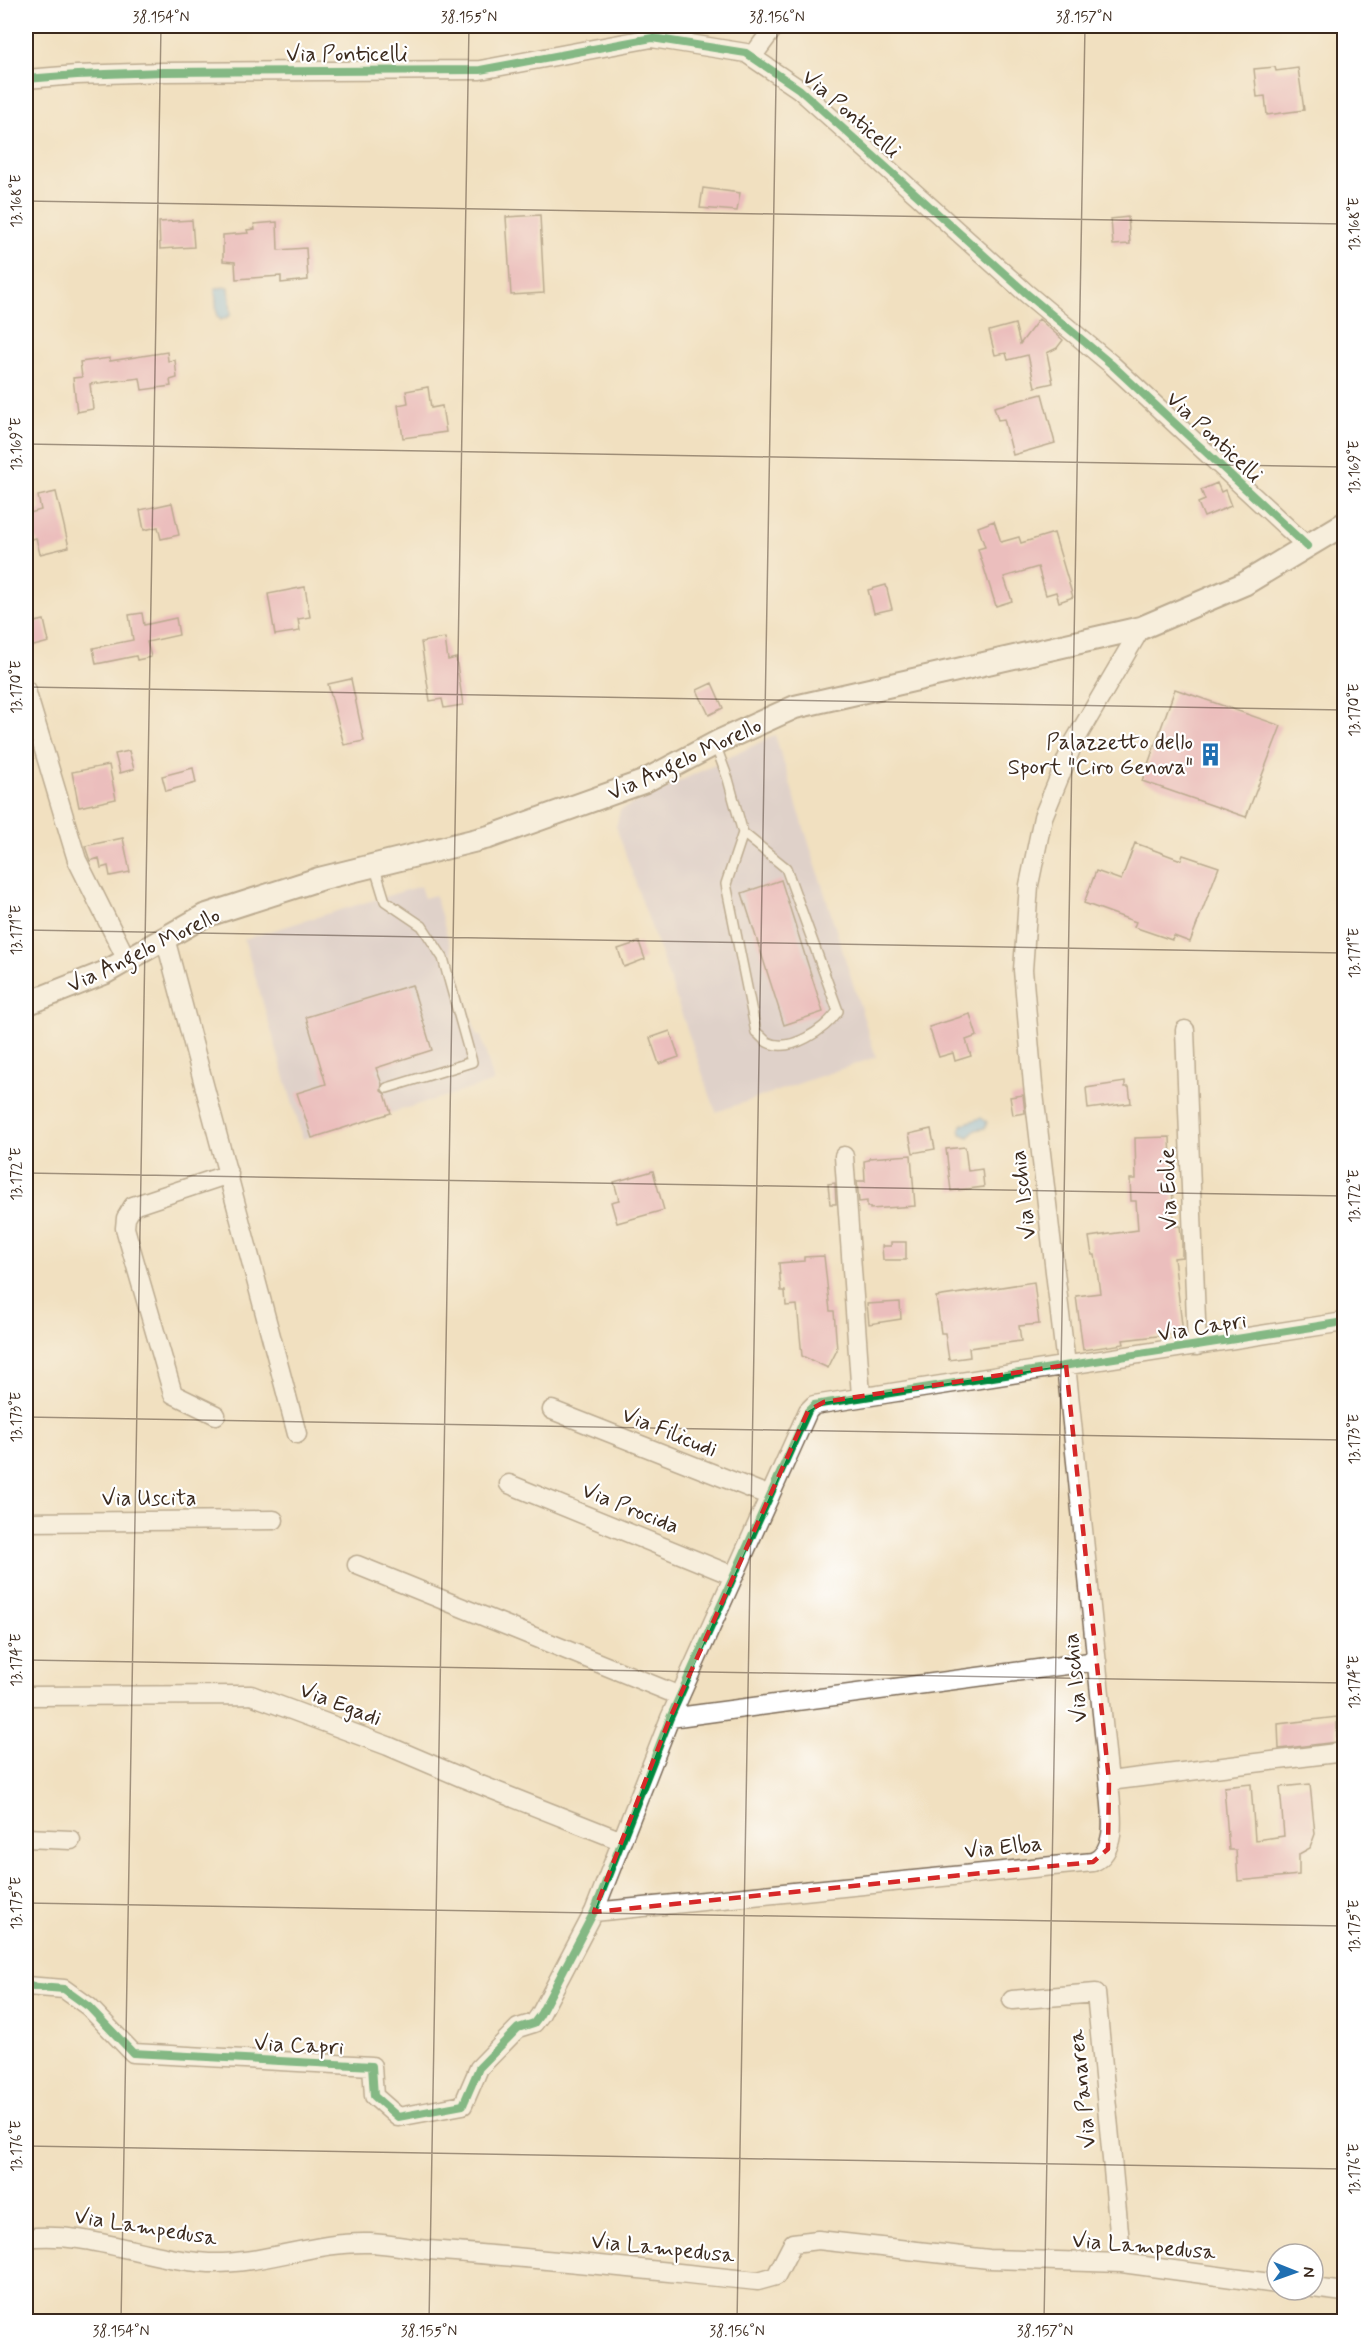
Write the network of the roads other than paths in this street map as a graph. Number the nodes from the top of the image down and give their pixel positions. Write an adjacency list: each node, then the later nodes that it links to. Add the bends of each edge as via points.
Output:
1 (775, 26): 2 (street)
2 (752, 57): 3 (street, Via Ponticelli, via 652,38 480,70 163,72); 5 (street, Via Ponticelli, via 808,96 1026,293 1111,364)
3 (26, 80)
4 (1344, 524): 5 (street, Via Angelo Morello)
5 (1307, 546): 6 (street, Via Angelo Morello, via 1244,584)
6 (1142, 628): 8 (street, Via Angelo Morello, via 795,707); 20 (street, Via Ischia, via 1073,744 1043,817 1029,885 1023,970)
7 (26, 690): 12 (street, via 77,861)
8 (715, 744): 9 (lane); 10 (street, Via Angelo Morello, via 643,782 489,837)
9 (743, 833): 9 (lane, via 786,868 838,1011 829,1024 810,1037 786,1045 768,1042 756,1032 726,884)
10 (374, 865): 11 (street, Via Angelo Morello, via 204,916); 15 (lane, via 385,901 422,926 443,958 472,1062)
11 (165, 938): 12 (street, Via Angelo Morello); 17 (street)
12 (127, 960): 13 (street, Via Angelo Morello)
13 (26, 1004)
14 (1185, 1030): 19 (street, Via Eolie)
15 (387, 1088)
16 (844, 1156): 21 (street)
17 (229, 1174): 23 (street, via 133,1206 125,1228 172,1394); 24 (street)
18 (1344, 1322): 19 (street, Via Capri)
19 (1197, 1346): 20 (street, Via Capri)
20 (1066, 1365): 21 (street, Via Capri); 31 (street, Via Ischia)
21 (861, 1396): 26 (street, Via Capri, via 814,1404)
22 (552, 1410): 26 (street, Via Filicudi)
23 (216, 1415)
24 (297, 1434)
25 (509, 1484): 30 (street, Via Procida)
26 (770, 1496): 30 (street)
27 (274, 1520): 28 (street, Via Uscita)
28 (26, 1522)
29 (357, 1565): 33 (street)
30 (734, 1576): 33 (street)
31 (1097, 1661): 34 (street); 36 (street, Via Ischia)
32 (26, 1696): 39 (street, Via Egadi, via 251,1695)
33 (680, 1696): 34 (street)
34 (670, 1718): 39 (street)
35 (1344, 1752): 36 (street)
36 (1109, 1781): 40 (street, Via Elba, via 1112,1835 1102,1858 1093,1862)
37 (26, 1838): 38 (street)
38 (71, 1840)
39 (622, 1841): 40 (street)
40 (594, 1912): 41 (street, Via Capri, via 540,2015 534,2023 518,2028 479,2068 463,2105 398,2117 374,2096 372,2066 133,2053 89,2007 64,1989)
41 (26, 1986)
42 (1012, 2000): 44 (street, Via Panarea, via 1096,1993)
43 (26, 2238): 44 (street, Via Lampedusa, via 49,2235 209,2263 255,2260 309,2247 370,2243 758,2281 776,2276 793,2243 818,2240 989,2259)
44 (1122, 2263): 45 (street, Via Lampedusa)
45 (1265, 2281)
46 (1325, 2290): 47 (street)
47 (1344, 2292)

